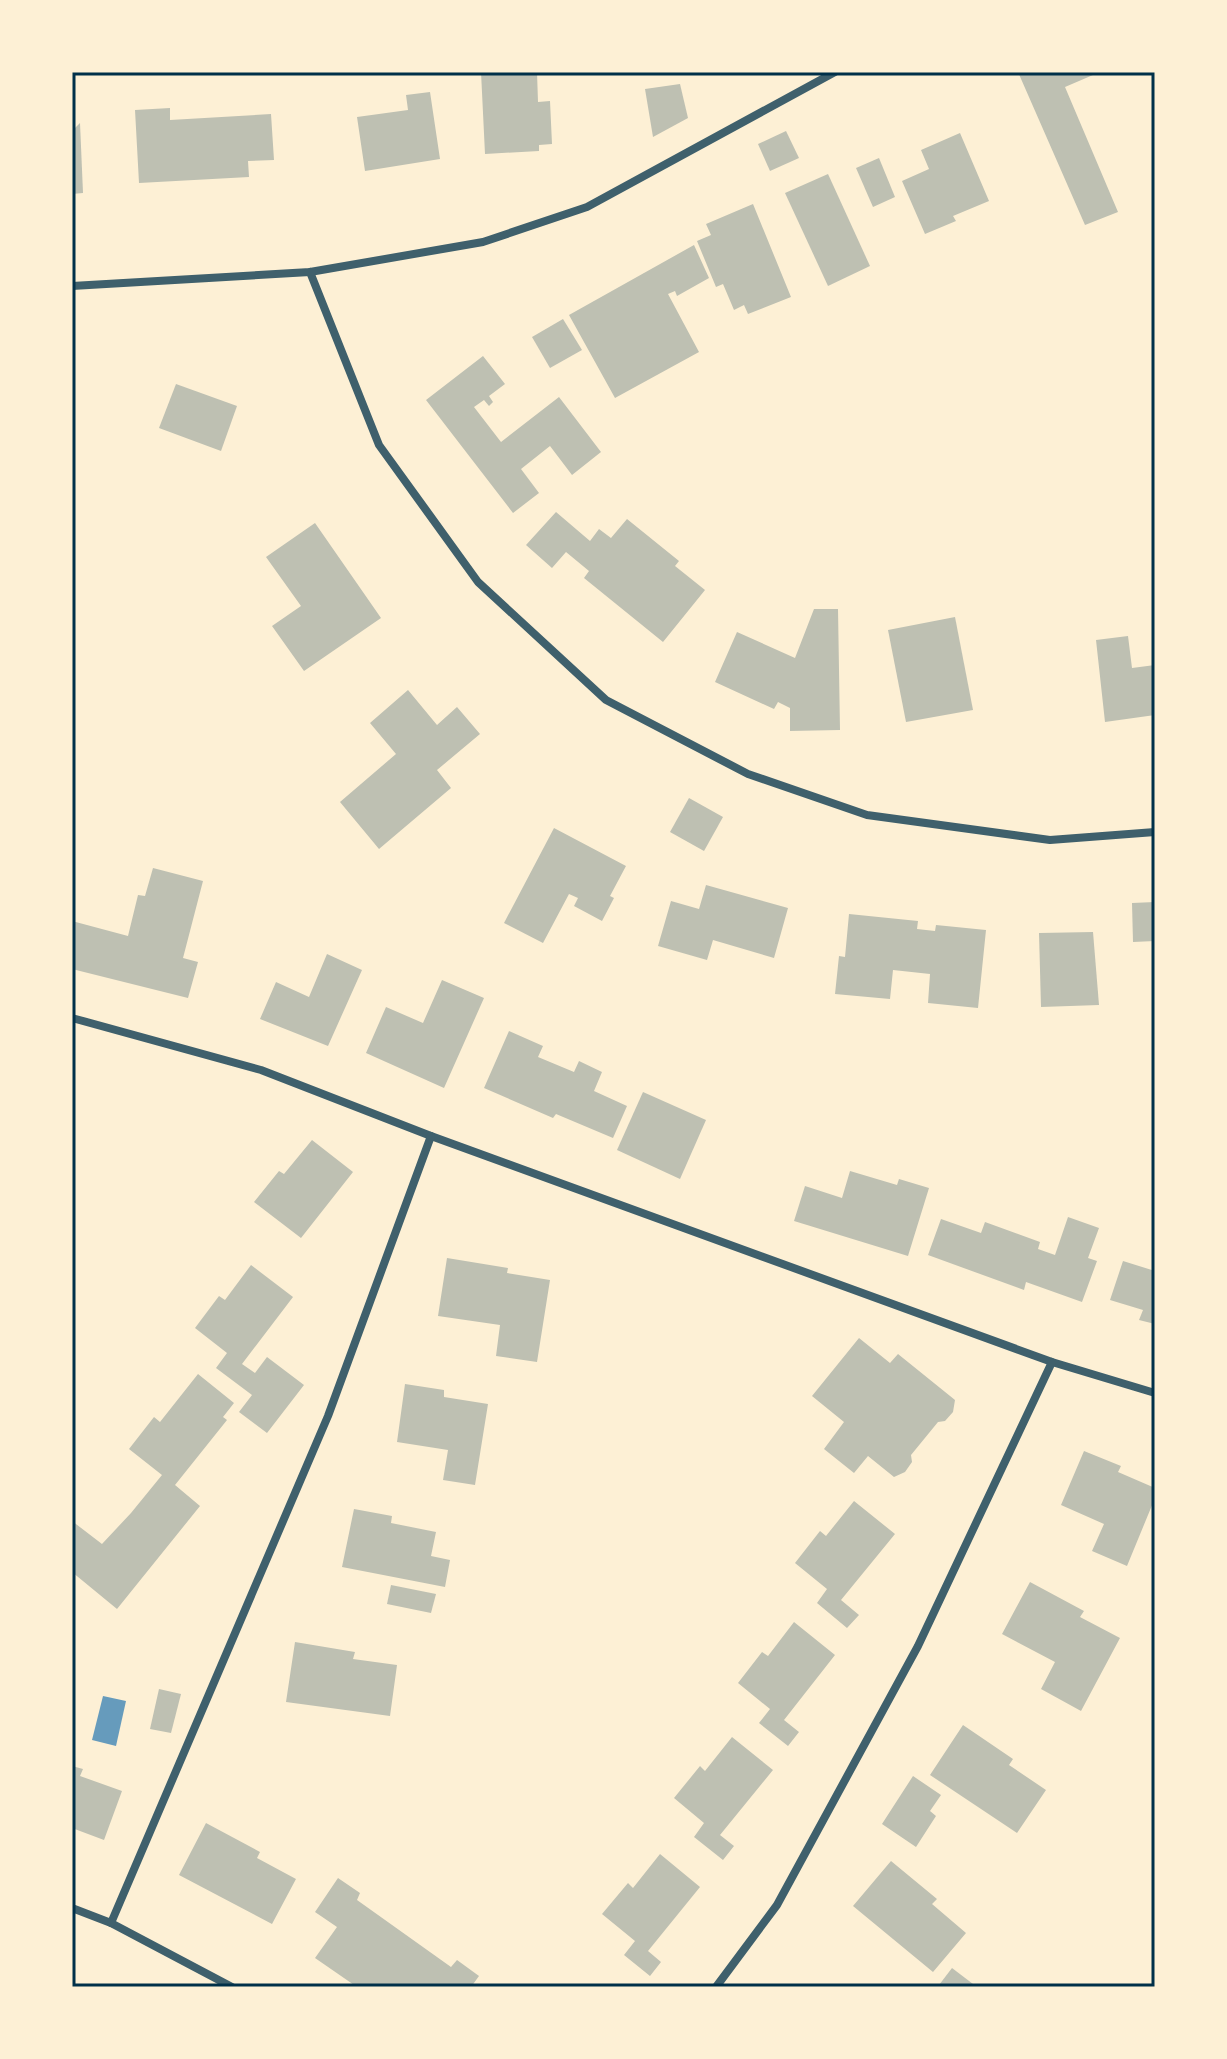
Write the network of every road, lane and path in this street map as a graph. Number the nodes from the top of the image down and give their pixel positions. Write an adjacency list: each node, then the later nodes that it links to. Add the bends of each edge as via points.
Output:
1 (835, 72): 2 (street, via 587,207 483,242)
2 (310, 272): 3 (street); 4 (street, via 379,445 478,582 606,700 748,774 867,815 1050,840)
3 (72, 286)
4 (1155, 832)
5 (72, 1018): 6 (street, via 261,1070)
6 (431, 1136): 7 (street); 10 (street, via 328,1416)
7 (1052, 1362): 8 (street); 12 (street, via 918,1646 777,1905)
8 (1155, 1393)
9 (72, 1908): 10 (street)
10 (111, 1923): 11 (street)
11 (232, 1987)
12 (716, 1987)

